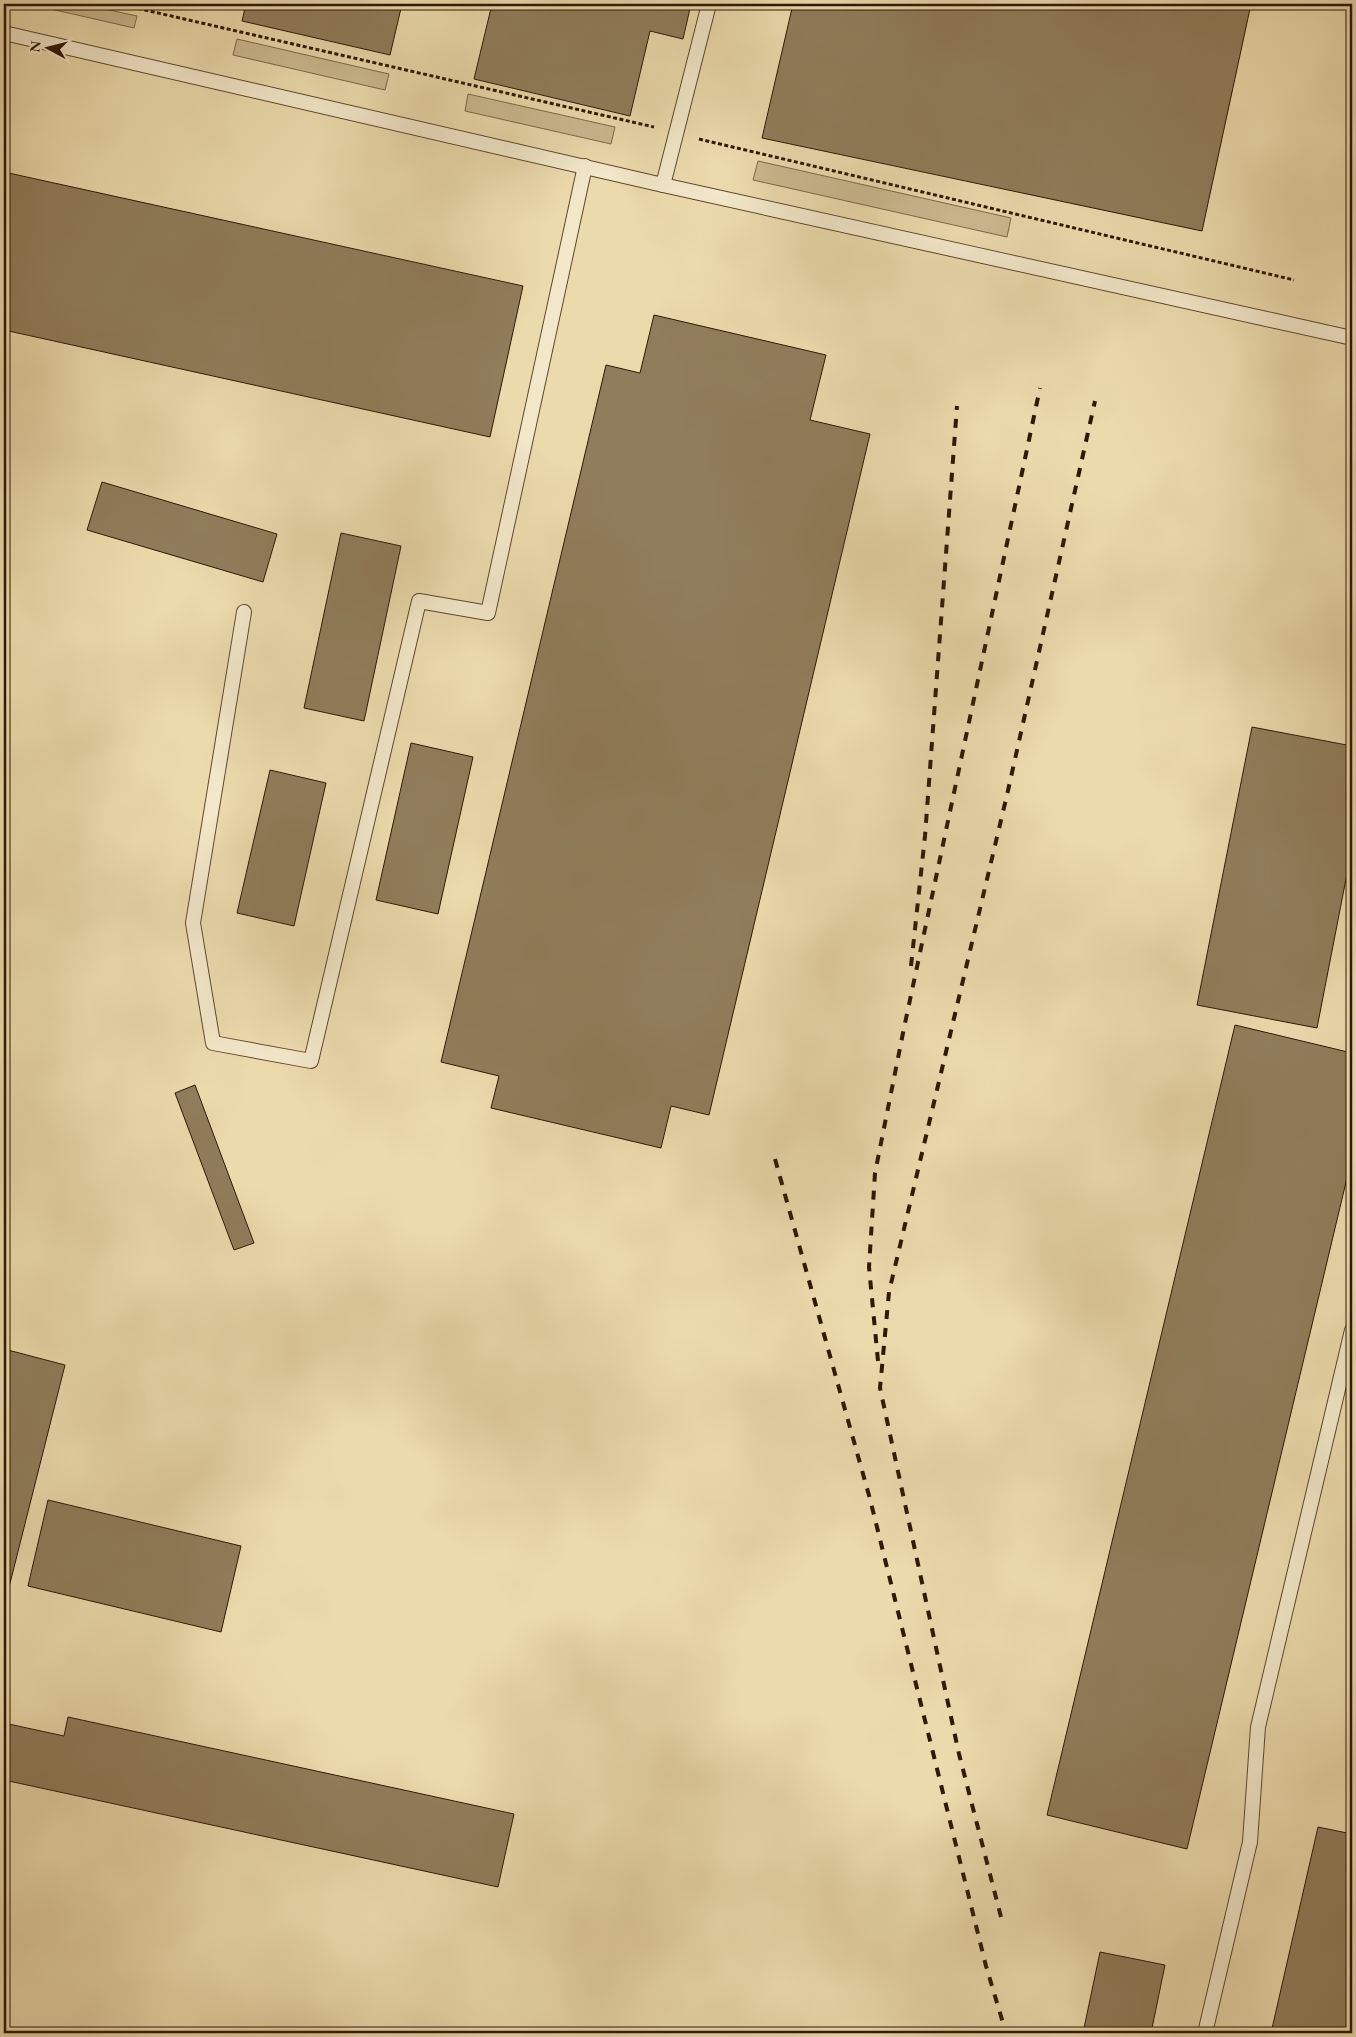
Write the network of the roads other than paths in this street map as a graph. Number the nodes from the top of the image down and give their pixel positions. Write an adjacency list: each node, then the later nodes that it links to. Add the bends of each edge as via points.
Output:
1 (709, 4): 4 (lane)
2 (4, 33): 3 (lane)
3 (585, 166): 4 (lane); 6 (lane, via 488,613 419,601 311,1061 213,1043 193,923)
4 (663, 184): 5 (lane)
5 (1352, 338)
6 (244, 612)
7 (1352, 1330): 8 (lane, via 1258,1727 1250,1842)
8 (1205, 2033)

